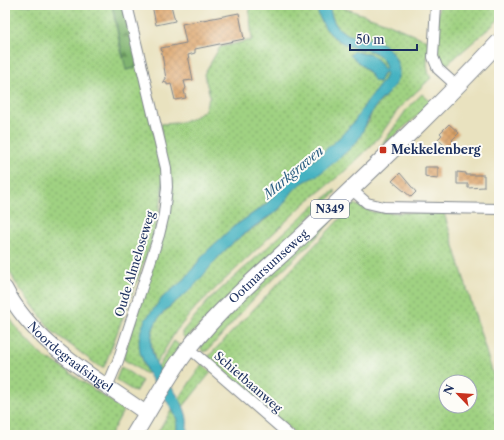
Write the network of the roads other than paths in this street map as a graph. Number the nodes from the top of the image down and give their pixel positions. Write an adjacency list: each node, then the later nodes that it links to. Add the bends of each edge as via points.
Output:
1 (127, 5): 9 (street, Oude Almeloseweg, via 166,168 168,187 159,235)
2 (436, 5): 4 (street, via 433,57 438,69)
3 (499, 42): 4 (main road, Ootmarsumseweg / N349)
4 (458, 87): 5 (main road, Ootmarsumseweg / N349)
5 (351, 189): 6 (street, via 367,203 384,207); 8 (main road, Ootmarsumseweg / N349, via 227,306)
6 (499, 209)
7 (5, 288): 9 (main road, Noordegraafsingel, via 36,330)
8 (189, 348): 10 (main road, Ootmarsumseweg / N349); 12 (street, Schietbaanweg)
9 (107, 387): 10 (main road, Noordegraafsingel)
10 (147, 414): 11 (main road, N349)
11 (134, 435)
12 (289, 435)

